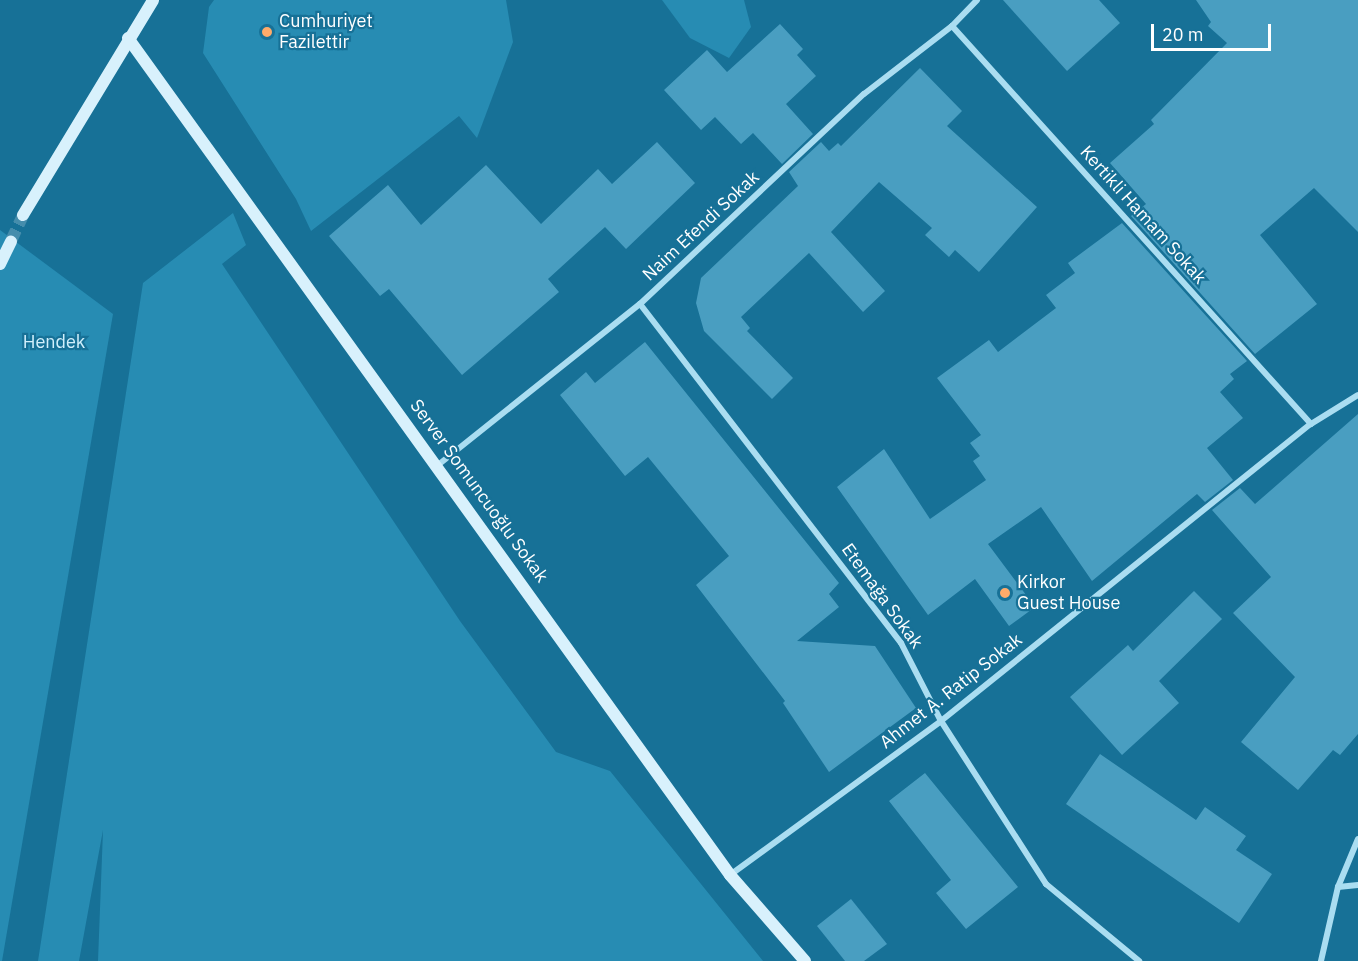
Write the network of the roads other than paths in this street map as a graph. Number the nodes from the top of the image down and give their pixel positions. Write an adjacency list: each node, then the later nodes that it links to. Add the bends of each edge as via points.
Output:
1 (153, 0): 4 (street)
2 (977, 0): 3 (street, Naim Efendi Sokak)
3 (952, 26): 8 (street, Naim Efendi Sokak, via 864,94); 10 (street, Kertikli Hamam Sokak)
4 (128, 39): 5 (street); 11 (street, Server Somuncuoğlu Sokak)
5 (23, 215)
6 (11, 241): 7 (street)
7 (0, 264)
8 (640, 304): 11 (street, Naim Efendi Sokak); 12 (street, Etemağa Sokak, via 902,643)
9 (1358, 395): 10 (street, Ahmet A. Ratip Sokak)
10 (1311, 424): 12 (street, Ahmet A. Ratip Sokak)
11 (438, 465): 14 (street, Server Somuncuoğlu Sokak)
12 (941, 721): 14 (street, Ahmet A. Ratip Sokak); 18 (street, Etemağa Sokak, via 1046,884)
13 (1358, 839): 16 (street)
14 (730, 875): 17 (street, Server Somuncuoğlu Sokak)
15 (1358, 885): 16 (street)
16 (1338, 887): 19 (street)
17 (805, 961)
18 (1139, 961)
19 (1321, 961)

